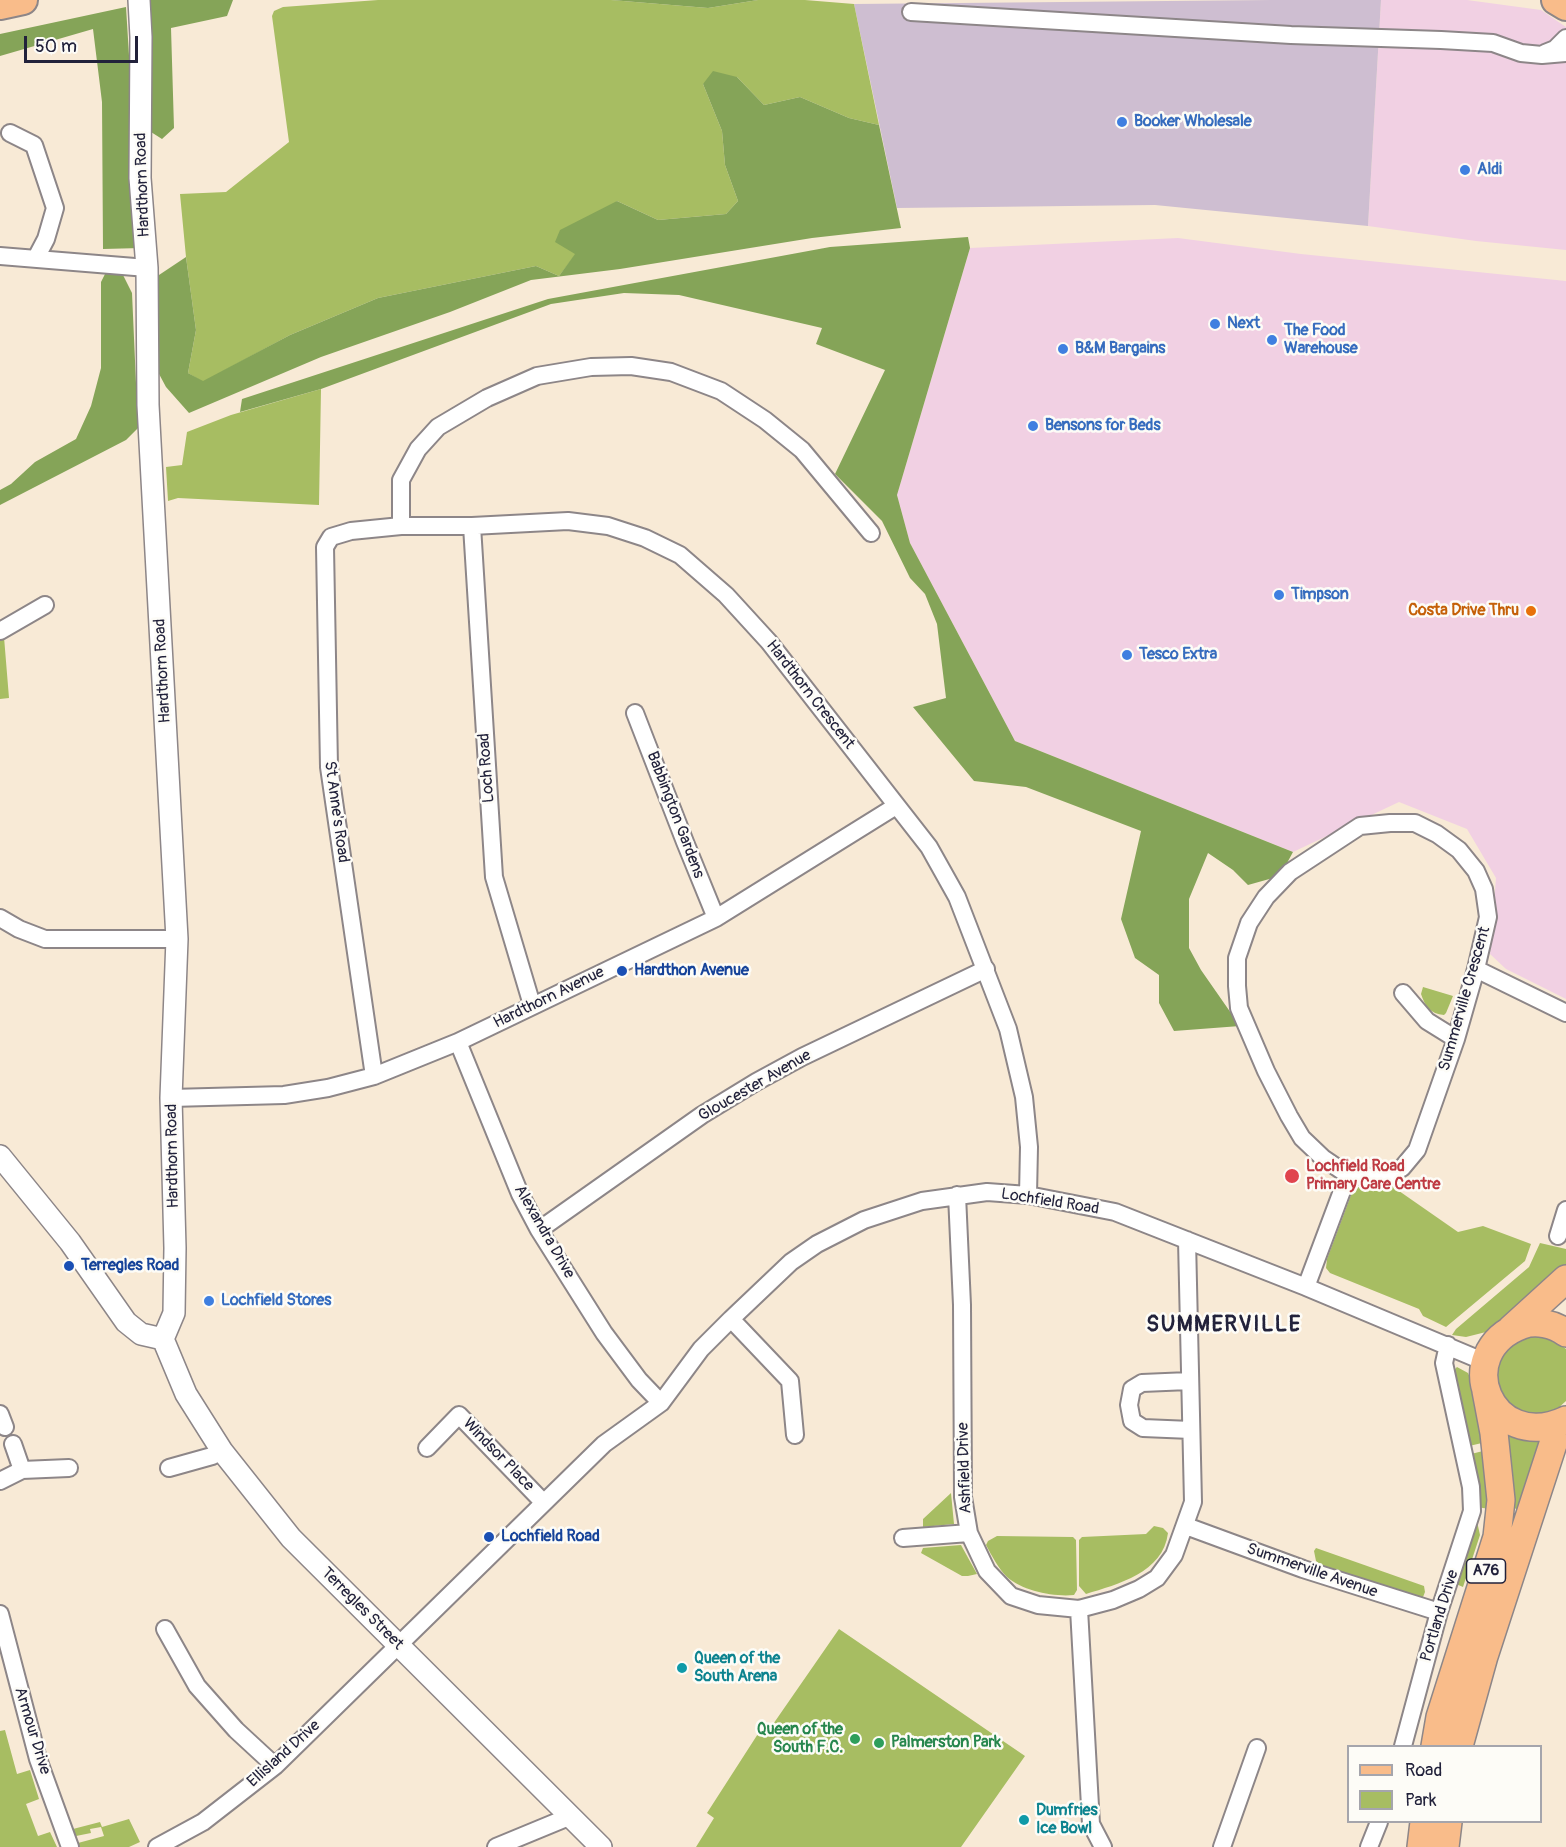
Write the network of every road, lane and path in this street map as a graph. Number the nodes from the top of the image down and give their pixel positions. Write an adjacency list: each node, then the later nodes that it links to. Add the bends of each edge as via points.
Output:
1 (23, 0): 4 (highway)
2 (139, 0): 13 (street, Hardthorn Road, via 140,178)
3 (1556, 0): 5 (highway)
4 (0, 5)
5 (1566, 6)
6 (912, 12): 9 (street, via 1493,43 1521,53)
7 (1566, 38): 9 (street)
8 (1566, 53): 9 (street)
9 (1542, 55)
10 (10, 133): 12 (street, via 33,145 55,208)
11 (0, 256): 12 (street)
12 (36, 258): 13 (street)
13 (147, 268): 24 (street, Hardthorn Road, via 148,405)
14 (401, 526): 15 (street, Hardthorn Crescent); 16 (street, via 401,480 418,448 438,427 487,398 537,376 591,367 631,366 671,372 720,391 765,420 802,450); 17 (street, Hardthorn Crescent, via 351,531 331,537)
15 (472, 526): 21 (street, Hardthorn Crescent, via 568,521 608,526 680,555 726,595 769,642); 28 (street, Loch Road, via 494,877)
16 (871, 533)
17 (325, 547): 32 (street, St Anne's Road, via 329,768)
18 (45, 605): 19 (street)
19 (0, 631)
20 (635, 713): 23 (street, Babbington Gardens)
21 (896, 806): 23 (street, Hardthorn Avenue); 25 (street, Hardthorn Crescent, via 929,847 957,897)
22 (0, 918): 24 (street, via 45,939)
23 (716, 918): 28 (street, Hardthorn Avenue)
24 (177, 939): 33 (street, Hardthorn Road)
25 (986, 969): 37 (street, Hardthorn Crescent, via 1008,1029 1024,1097); 39 (street, Gloucester Avenue, via 756,1082 702,1115)
26 (1476, 969): 29 (street); 30 (street, Summerville Crescent); 35 (street, Summerville Crescent, via 1488,917 1484,889 1459,850 1415,823 1360,826 1290,872 1266,897 1249,923 1237,958 1239,1008 1266,1071 1302,1138)
27 (1403, 993): 30 (street, via 1427,1021)
28 (532, 1005): 31 (street, Hardthorn Avenue)
29 (1566, 1013)
30 (1456, 1039): 35 (street, Summerville Crescent, via 1417,1150 1402,1168 1383,1178)
31 (458, 1042): 32 (street, Hardthorn Avenue); 39 (street, Alexandra Drive, via 520,1194)
32 (374, 1076): 33 (street, Hardthorn Avenue, via 284,1095)
33 (171, 1098): 47 (street, Hardthorn Road, via 174,1313)
34 (0, 1156): 47 (street, via 70,1242 126,1322 141,1334)
35 (1348, 1175): 43 (street)
36 (957, 1195): 37 (street, Lochfield Road); 44 (street, Lochfield Road, via 922,1201 864,1220 817,1244 791,1262); 65 (street, Ashfield Drive, via 963,1497)
37 (1028, 1195): 41 (street, Lochfield Road, via 1115,1212)
38 (1566, 1210): 40 (street)
39 (539, 1230): 52 (street, Alexandra Drive, via 604,1333)
40 (1558, 1236)
41 (1187, 1240): 43 (street, Lochfield Road); 50 (street, Ashfield Drive)
42 (1566, 1279): 45 (main road)
43 (1306, 1287): 48 (street, Lochfield Road)
44 (731, 1319): 52 (street, Lochfield Road, via 701,1349); 55 (street, via 790,1381)
45 (1510, 1329): 46 (main road, via 1544,1323); 49 (main road, via 1495,1343)
46 (1566, 1333)
47 (163, 1339): 58 (street, Terregles Street, via 186,1394)
48 (1448, 1346): 49 (street, Lochfield Road); 68 (street, Portland Drive, via 1444,1363 1471,1486 1472,1511)
49 (1485, 1362): 51 (main road, A76)
50 (1189, 1381): 54 (street, Ashfield Drive); 54 (street, via 1142,1383 1132,1389 1129,1406 1132,1421 1143,1428)
51 (1486, 1391): 53 (main road, A76, via 1504,1417 1519,1425 1535,1428); 74 (main road, A76, via 1501,1500 1497,1537 1440,1717)
52 (661, 1403): 63 (street, Lochfield Road, via 604,1444)
53 (1566, 1420): 75 (main road, A76, via 1553,1444)
54 (1191, 1430): 64 (street, Ashfield Drive, via 1193,1502)
55 (795, 1435)
56 (13, 1444): 61 (street)
57 (428, 1448): 63 (street, Windsor Place, via 459,1415)
58 (222, 1451): 60 (street); 71 (street, Terregles Street, via 291,1538)
59 (69, 1468): 61 (street)
60 (169, 1468)
61 (22, 1470): 62 (street)
62 (0, 1481)
63 (543, 1502): 71 (street, Lochfield Road)
64 (1186, 1526): 67 (street, Ashfield Drive, via 1174,1555 1157,1578 1113,1600); 68 (street, Summerville Avenue, via 1303,1569)
65 (969, 1533): 66 (street); 67 (street, Ashfield Drive, via 987,1572 1011,1596 1038,1605)
66 (903, 1538)
67 (1079, 1609): 86 (street, via 1091,1824)
68 (1439, 1612): 73 (street, Portland Drive)
69 (0, 1614): 72 (street, Armour Drive)
70 (165, 1629): 77 (street, via 196,1686)
71 (398, 1644): 77 (street, Ellisland Drive); 78 (street, Terregles Street)
72 (4, 1653): 82 (street, Armour Drive)
73 (1403, 1745)
74 (1435, 1745)
75 (1459, 1745)
76 (1257, 1748): 87 (street)
77 (275, 1766): 83 (street, Ellisland Drive, via 203,1822)
78 (571, 1816): 84 (street); 85 (street, Terregles Street)
79 (1378, 1823): 88 (street)
80 (1424, 1823): 89 (main road)
81 (1448, 1823): 90 (main road)
82 (70, 1847)
83 (157, 1847)
84 (496, 1847)
85 (601, 1847)
86 (1103, 1847)
87 (1222, 1847)
88 (1369, 1847)
89 (1421, 1847)
90 (1445, 1847)

